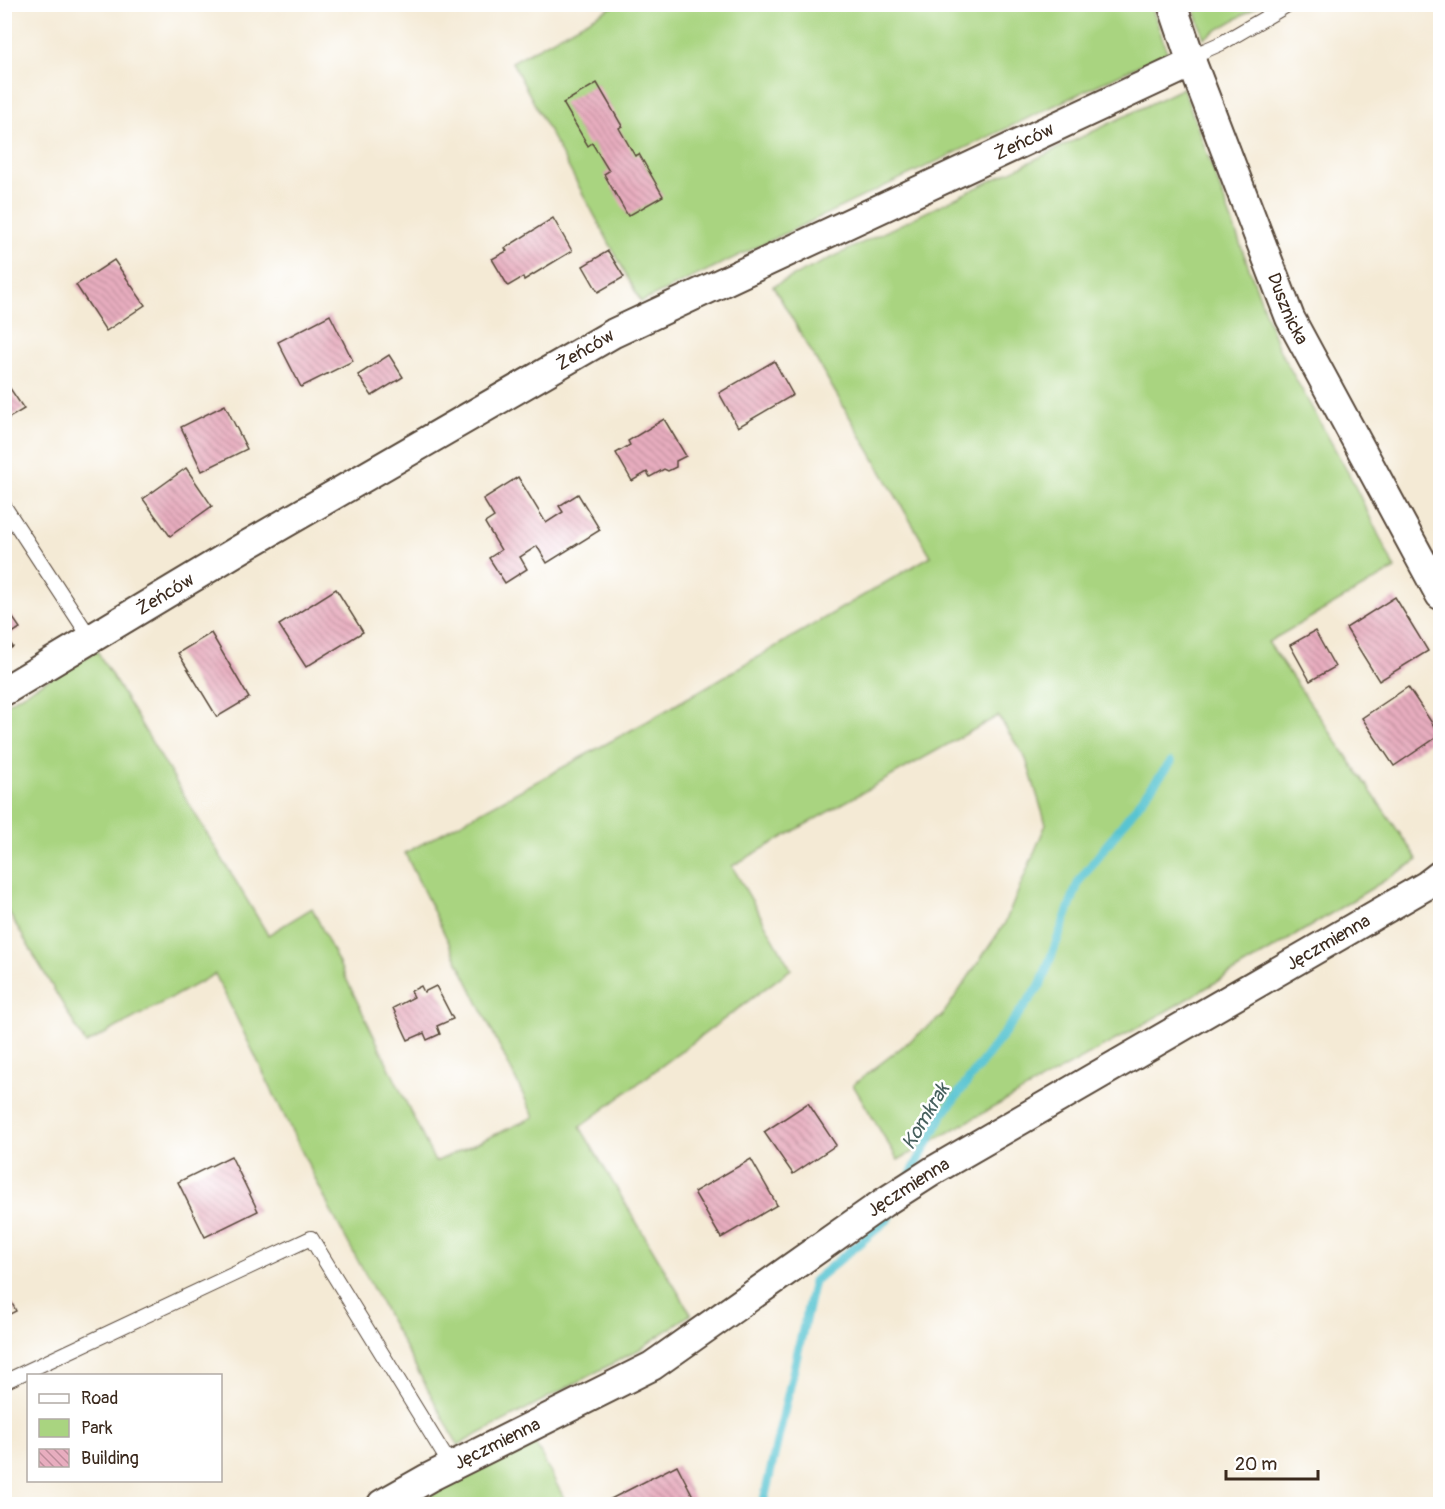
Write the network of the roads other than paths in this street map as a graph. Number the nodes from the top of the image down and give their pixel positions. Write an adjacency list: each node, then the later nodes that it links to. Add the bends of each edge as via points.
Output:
1 (1172, 4): 3 (street, Dusznicka)
2 (1289, 4): 3 (lane)
3 (1191, 60): 5 (street, Dusznicka, via 1290,318); 6 (street, Żeńców, via 614,333)
4 (4, 506): 6 (lane)
5 (1440, 595)
6 (91, 639): 7 (street, Żeńców)
7 (4, 691)
8 (1440, 875): 10 (street, Jęczmienna, via 936,1169 652,1366)
9 (4, 1382): 10 (lane, via 310,1238)
10 (452, 1466): 11 (street, Jęczmienna)
11 (382, 1504)

